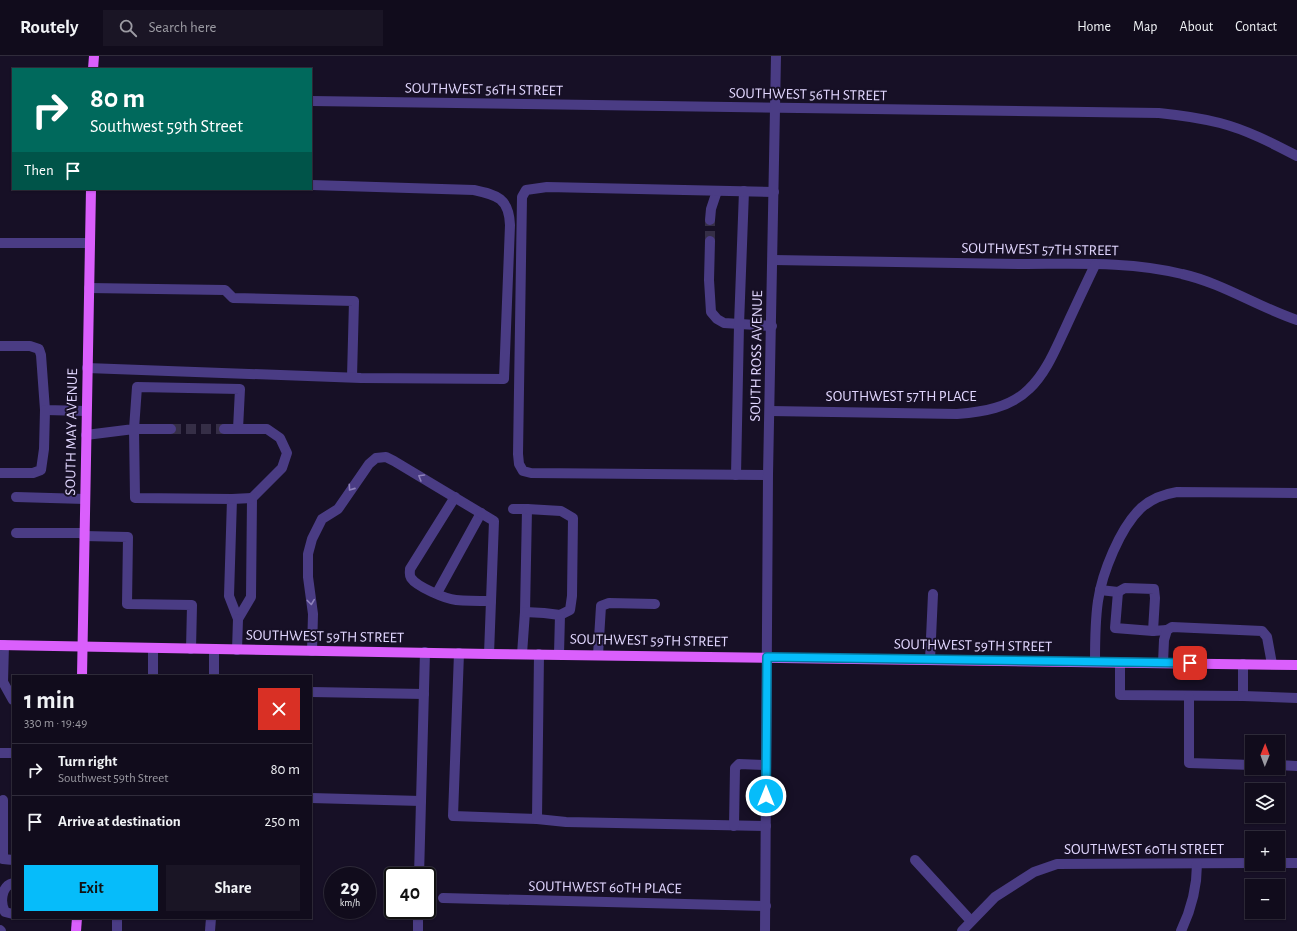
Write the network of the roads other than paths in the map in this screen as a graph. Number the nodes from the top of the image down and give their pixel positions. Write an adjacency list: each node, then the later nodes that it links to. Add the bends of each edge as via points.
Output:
1 (94, 56): 3 (main road)
2 (776, 56): 5 (street, SOUTH ROSS AVENUE)
3 (93, 68)
4 (312, 101): 5 (street, SOUTHWEST 56TH STREET)
5 (775, 108): 6 (street, SOUTHWEST 56TH STREET, via 1174,115 1241,130); 11 (street, SOUTH ROSS AVENUE)
6 (1297, 156)
7 (312, 185): 24 (street, via 474,190 492,194 503,201 509,213 504,379)
8 (91, 190): 15 (main road, SOUTH MAY AVENUE)
9 (717, 191): 10 (street); 12 (street); 34 (street, via 547,187 526,190 522,197 519,464 523,471 532,473)
10 (744, 191): 11 (street); 20 (street)
11 (774, 192): 16 (street, SOUTH ROSS AVENUE)
12 (710, 220)
13 (710, 241): 20 (street, via 709,280 712,312 724,323)
14 (0, 243): 15 (street)
15 (90, 243): 18 (main road, SOUTH MAY AVENUE)
16 (773, 260): 17 (street, SOUTHWEST 57TH STREET); 21 (street, SOUTH ROSS AVENUE)
17 (1095, 265): 19 (street, SOUTHWEST 57TH STREET, via 1149,268 1202,279); 27 (street, SOUTHWEST 57TH PLACE, via 1051,357 1028,390 1014,400 980,412 958,414)
18 (89, 288): 23 (main road, SOUTH MAY AVENUE); 24 (street, via 225,290 233,298 354,301)
19 (1297, 320)
20 (739, 325): 21 (street); 34 (street)
21 (772, 326): 27 (street, SOUTH ROSS AVENUE)
22 (0, 346): 25 (street, via 30,346 38,349 41,354)
23 (87, 368): 24 (street); 26 (main road, SOUTH MAY AVENUE)
24 (352, 377)
25 (45, 410): 26 (street); 33 (street, via 41,470 33,473)
26 (86, 411): 32 (main road, SOUTH MAY AVENUE)
27 (770, 411): 35 (street, SOUTH ROSS AVENUE)
28 (134, 429): 29 (street); 31 (street, via 137,386 240,389); 32 (street); 41 (street, via 135,498)
29 (171, 429)
30 (224, 429): 31 (street)
31 (238, 429): 40 (street, via 267,429 280,438 287,453 282,468)
32 (86, 435): 39 (main road, SOUTH MAY AVENUE)
33 (0, 473)
34 (736, 475): 35 (street)
35 (768, 475): 72 (street, SOUTH ROSS AVENUE)
36 (1297, 493): 47 (street, via 1193,491 1158,497 1142,507 1129,524 1108,563)
37 (16, 497): 39 (street)
38 (455, 497): 44 (street); 49 (street, via 410,569 410,575 417,584); 64 (street, one-way to 64, via 394,460 386,457 376,458 369,464 338,509 322,519 312,538 308,554 313,614)
39 (85, 498): 46 (main road, SOUTH MAY AVENUE)
40 (252, 498): 41 (street); 55 (street, via 251,597)
41 (232, 499): 55 (street, via 229,596)
42 (513, 509): 43 (street)
43 (527, 509): 53 (street); 54 (street, via 561,511 573,518 572,596 570,610)
44 (481, 512): 49 (street); 51 (street, via 494,520)
45 (16, 533): 46 (street)
46 (84, 534): 59 (main road, SOUTH MAY AVENUE); 61 (street, via 128,537 127,604 192,605)
47 (1100, 590): 48 (street); 74 (street, via 1096,615)
48 (1118, 592): 57 (street, via 1115,628); 57 (street, via 1125,588 1154,589)
49 (437, 593): 51 (street, via 455,600)
50 (933, 594): 73 (street)
51 (491, 601): 67 (street)
52 (655, 604): 71 (street, via 609,603 601,606)
53 (525, 612): 54 (street); 68 (street)
54 (560, 615): 70 (street)
55 (238, 619): 63 (street)
56 (1167, 630): 57 (street); 76 (street); 78 (street, via 1172,627 1262,630 1267,637)
57 (1153, 631)
58 (2, 645): 59 (main road, SOUTHWEST 59TH STREET); 83 (street)
59 (82, 647): 60 (main road, SOUTHWEST 59TH STREET); 80 (main road, SOUTH MAY AVENUE)
60 (153, 648): 61 (main road, SOUTHWEST 59TH STREET); 81 (street)
61 (191, 649): 62 (main road, SOUTHWEST 59TH STREET)
62 (214, 649): 63 (main road, SOUTHWEST 59TH STREET); 82 (street)
63 (237, 650): 64 (main road, SOUTHWEST 59TH STREET)
64 (312, 651): 65 (main road, SOUTHWEST 59TH STREET)
65 (425, 652): 66 (main road, SOUTHWEST 59TH STREET); 85 (street)
66 (459, 653): 67 (main road, SOUTHWEST 59TH STREET); 99 (street, via 452,816)
67 (489, 654): 68 (main road, SOUTHWEST 59TH STREET)
68 (522, 654): 69 (main road, SOUTHWEST 59TH STREET)
69 (539, 654): 70 (main road, SOUTHWEST 59TH STREET); 99 (street)
70 (559, 654): 71 (main road, SOUTHWEST 59TH STREET)
71 (598, 655): 72 (main road, SOUTHWEST 59TH STREET)
72 (767, 657): 73 (main road, SOUTHWEST 59TH STREET); 92 (street, SOUTH ROSS AVENUE)
73 (930, 660): 74 (main road, SOUTHWEST 59TH STREET)
74 (1095, 662): 75 (main road, SOUTHWEST 59TH STREET)
75 (1120, 662): 76 (main road, SOUTHWEST 59TH STREET); 86 (street, via 1120,695)
76 (1163, 663): 77 (main road, SOUTHWEST 59TH STREET)
77 (1243, 664): 78 (main road, SOUTHWEST 59TH STREET); 87 (street)
78 (1272, 664): 79 (main road, SOUTHWEST 59TH STREET)
79 (1297, 664)
80 (82, 675)
81 (153, 675)
82 (214, 675)
83 (2, 679): 88 (street)
84 (312, 692): 85 (street)
85 (424, 694): 98 (street)
86 (1189, 696): 87 (street); 93 (street, via 1189,763)
87 (1243, 696): 89 (street)
88 (12, 698)
89 (1297, 698)
90 (0, 753): 91 (street)
91 (12, 753)
92 (766, 765): 100 (street, via 739,764 735,768); 101 (street, SOUTH ROSS AVENUE)
93 (1245, 765)
94 (1285, 766): 95 (street)
95 (1297, 766)
96 (312, 798): 98 (street)
97 (5, 800): 102 (street, via 3,859)
98 (421, 801): 108 (street)
99 (536, 819): 100 (street)
100 (734, 826): 101 (street)
101 (766, 826): 111 (street, SOUTH ROSS AVENUE)
102 (12, 860)
103 (915, 860): 117 (street)
104 (1245, 863): 107 (street, SOUTHWEST 60TH STREET)
105 (1285, 863): 106 (street)
106 (1297, 863)
107 (1197, 864): 117 (street, SOUTHWEST 60TH STREET, via 1057,864 1034,872 995,896); 124 (street, via 1197,880)
108 (419, 867)
109 (12, 882): 112 (street, via 5,887 2,896 5,912)
110 (444, 898): 111 (street, SOUTHWEST 60TH PLACE)
111 (766, 906): 122 (street, SOUTH ROSS AVENUE)
112 (12, 914)
113 (77, 919): 118 (main road)
114 (117, 919): 119 (street)
115 (211, 919): 120 (street)
116 (418, 919): 121 (street)
117 (971, 921): 123 (street, SOUTHWEST 60TH STREET)
118 (76, 931)
119 (117, 931)
120 (210, 931)
121 (418, 931)
122 (765, 931)
123 (962, 931)
124 (1181, 931)

